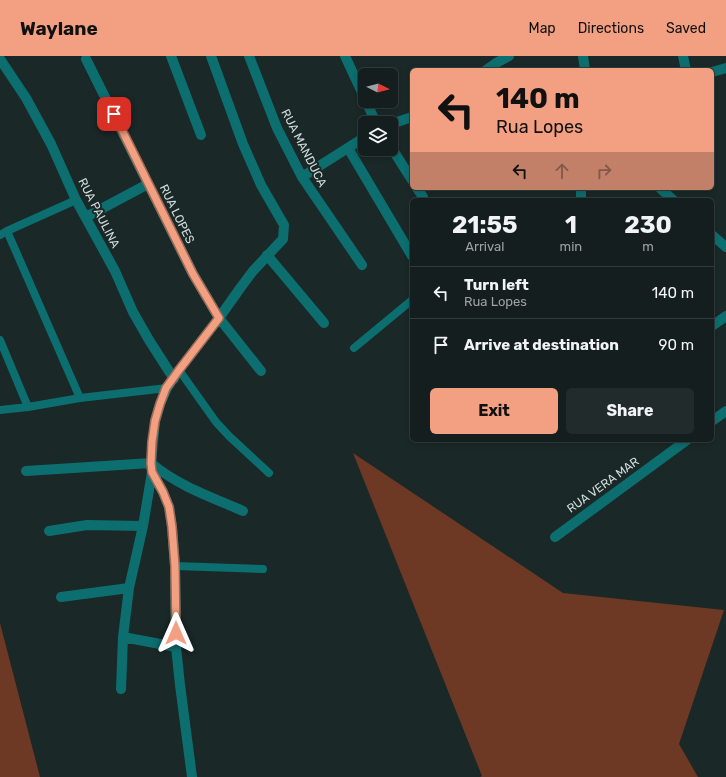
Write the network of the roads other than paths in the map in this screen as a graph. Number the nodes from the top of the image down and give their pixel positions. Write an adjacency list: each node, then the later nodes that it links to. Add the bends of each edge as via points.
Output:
1 (170, 56): 18 (street)
2 (211, 56): 33 (street, via 246,150 284,225 283,239)
3 (249, 56): 22 (street, RUA MANDUCA, via 278,128)
4 (345, 56): 15 (street)
5 (509, 56): 10 (street)
6 (583, 56): 11 (street)
7 (683, 56): 12 (street)
8 (0, 59): 27 (street, RUA PAULINA, via 26,98 51,144)
9 (86, 59): 24 (street, RUA LOPES)
10 (489, 68)
11 (585, 68)
12 (686, 68)
13 (726, 68): 14 (street)
14 (714, 71)
15 (358, 83)
16 (410, 118): 17 (street)
17 (398, 122)
18 (201, 135)
19 (358, 142): 20 (street)
20 (348, 148): 22 (street); 32 (street)
21 (397, 156): 23 (street)
22 (302, 177): 34 (street, RUA MANDUCA)
23 (410, 177)
24 (148, 184): 28 (street); 37 (street, RUA LOPES, via 193,274)
25 (662, 190): 26 (street)
26 (671, 198)
27 (76, 200): 28 (street, RUA PAULINA); 29 (lane)
28 (86, 217): 43 (street, RUA PAULINA, via 149,340)
29 (4, 233): 45 (lane)
30 (714, 237): 31 (street)
31 (726, 247)
32 (410, 253)
33 (267, 255): 37 (street); 38 (street)
34 (362, 265)
35 (410, 302): 41 (lane)
36 (726, 316): 39 (street)
37 (219, 318): 42 (street, RUA LOPES); 43 (street)
38 (324, 323)
39 (714, 325)
40 (0, 340): 46 (lane)
41 (354, 348)
42 (261, 371)
43 (176, 374): 44 (street); 53 (lane, via 216,422)
44 (166, 388): 45 (lane); 51 (street, via 155,421)
45 (80, 398): 46 (lane)
46 (28, 407): 47 (lane)
47 (0, 410)
48 (726, 411): 49 (street)
49 (714, 420)
50 (684, 442): 57 (street, RUA VERA MAR)
51 (151, 468): 52 (street); 54 (street, via 185,486); 55 (street); 58 (street, via 169,507)
52 (26, 471)
53 (269, 473)
54 (244, 510)
55 (143, 526): 56 (street, via 87,525); 60 (street)
56 (49, 531)
57 (555, 537)
58 (175, 566): 59 (lane); 63 (street)
59 (263, 569)
60 (129, 588): 61 (street); 62 (street)
61 (61, 597)
62 (122, 637): 63 (street); 64 (street)
63 (176, 647): 65 (street)
64 (121, 689)
65 (192, 777)

